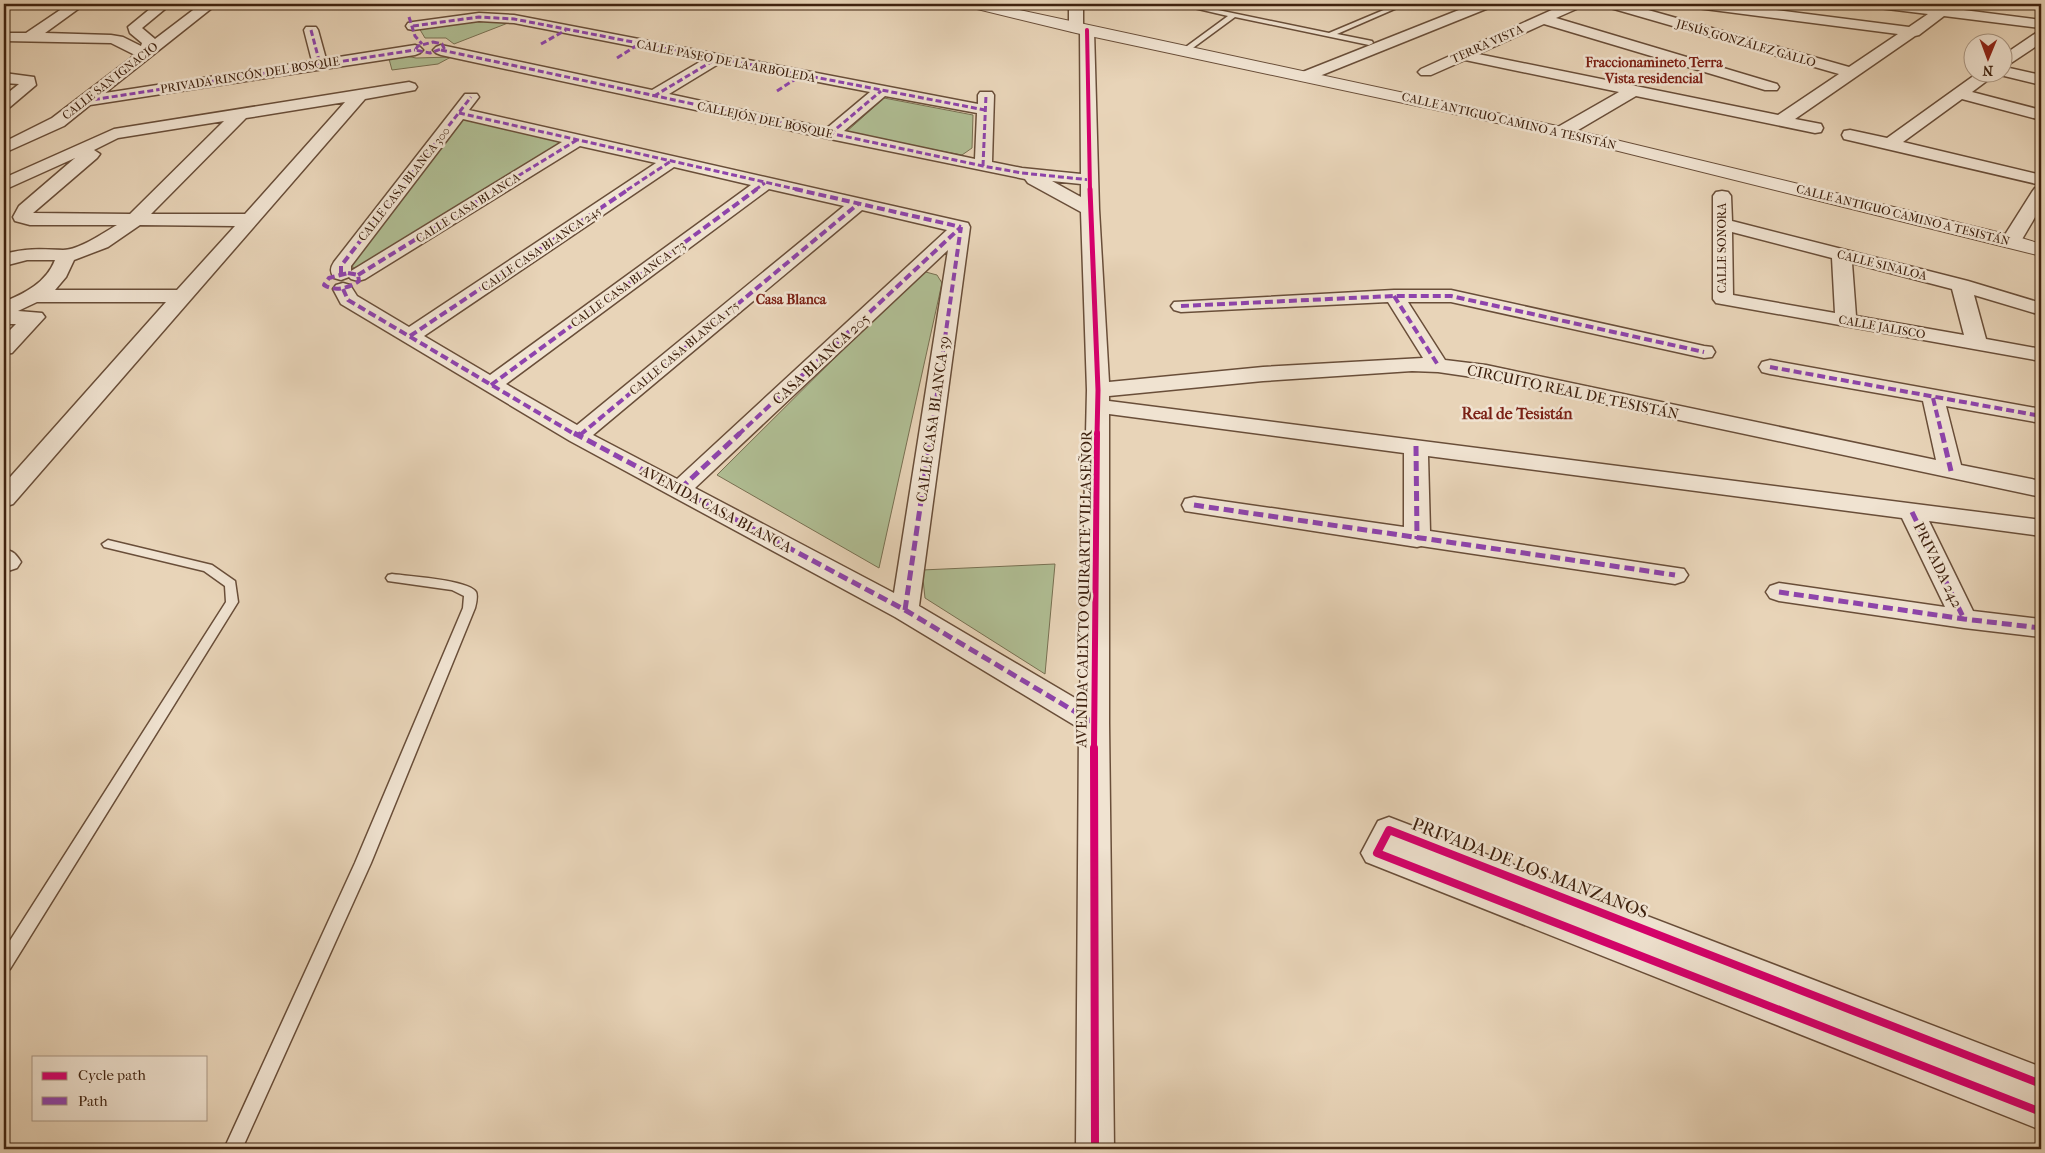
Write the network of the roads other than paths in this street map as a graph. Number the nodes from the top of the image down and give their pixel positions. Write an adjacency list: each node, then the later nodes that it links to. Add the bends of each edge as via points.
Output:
1 (78, 4): 27 (street)
2 (164, 4): 38 (street, via 135,27 150,42)
3 (210, 4): 38 (street, CALLE SAN IGNACIO)
4 (869, 4): 14 (lane)
5 (974, 4): 20 (street, CALLE ANTIGUO CAMINO A TESISTÁN)
6 (1076, 4): 20 (street, AVENIDA CALIXTO QUIRARTE VILLASEÑOR)
7 (1180, 4): 17 (lane)
8 (1403, 4): 24 (lane)
9 (1486, 4): 48 (street)
10 (1576, 4): 18 (street, TERRA VISTA)
11 (1612, 4): 45 (street, JESÚS GONZÁLEZ GALLO)
12 (1697, 4): 16 (street)
13 (1879, 4): 15 (street)
14 (859, 6)
15 (1941, 8): 19 (street); 23 (street)
16 (1758, 12): 23 (street); 28 (street)
17 (1234, 16): 24 (lane); 37 (lane)
18 (1543, 19): 39 (street, TERRA VISTA); 62 (street, via 1771,87)
19 (2041, 24)
20 (1081, 29): 37 (street, CALLE ANTIGUO CAMINO A TESISTÁN); 78 (street, AVENIDA CALIXTO QUIRARTE VILLASEÑOR)
21 (311, 30): 43 (street)
22 (566, 30): 30 (street); 31 (street, CALLE PASEO DE LA ARBOLEDA); 34 (street, CALLE PASEO DE LA ARBOLEDA, via 498,17 411,22)
23 (1914, 32): 35 (street)
24 (1330, 35): 29 (lane)
25 (2041, 36): 33 (street)
26 (4, 37): 27 (street)
27 (30, 37): 38 (street, via 111,38)
28 (1852, 38)
29 (1369, 43)
30 (541, 44)
31 (640, 44): 40 (street); 41 (street, CALLE PASEO DE LA ARBOLEDA)
32 (1871, 44): 35 (street)
33 (2035, 46): 42 (street)
34 (418, 47): 36 (street, PRIVADA RINCÓN DEL BOSQUE, via 426,53); 43 (street, PRIVADA RINCÓN DEL BOSQUE)
35 (1890, 49): 45 (street)
36 (441, 50): 58 (street, CALLEJÓN DEL BOSQUE)
37 (1186, 51): 48 (street, CALLE ANTIGUO CAMINO A TESISTÁN)
38 (145, 54): 60 (street, CALLE SAN IGNACIO)
39 (1462, 55): 44 (street, TERRA VISTA); 53 (street)
40 (617, 58)
41 (716, 59): 47 (street, CALLE PASEO DE LA ARBOLEDA); 58 (street)
42 (2012, 59)
43 (320, 64): 60 (street, PRIVADA RINCÓN DEL BOSQUE)
44 (1426, 72)
45 (1852, 73): 66 (street)
46 (2012, 74): 50 (street)
47 (800, 76): 54 (street); 55 (street, CALLE PASEO DE LA ARBOLEDA)
48 (1306, 76): 68 (street, CALLE ANTIGUO CAMINO A TESISTÁN)
49 (4, 78): 61 (street, via 28,80 28,85)
50 (2041, 79)
51 (1976, 82): 56 (street)
52 (410, 87): 57 (street)
53 (1634, 90): 62 (street); 68 (street)
54 (777, 91)
55 (881, 91): 70 (street); 76 (street, CALLE PASEO DE LA ARBOLEDA, via 985,103)
56 (1960, 94): 65 (street); 73 (street)
57 (360, 95): 64 (street); 87 (street)
58 (654, 96): 70 (street, CALLEJÓN DEL BOSQUE)
59 (471, 97): 63 (street, CALLE CASA BLANCA 300)
60 (85, 101): 74 (street, CALLE SAN IGNACIO, via 58,122)
61 (4, 104)
62 (1735, 111): 66 (street)
63 (458, 113): 72 (street); 95 (street, CALLE CASA BLANCA 300, via 341,266)
64 (240, 114): 69 (street); 86 (street)
65 (2041, 115)
66 (1781, 121): 67 (street)
67 (1815, 128)
68 (1562, 132): 90 (street, CALLE ANTIGUO CAMINO A TESISTÁN)
69 (114, 134): 81 (street); 86 (street, via 26,210 22,217)
70 (830, 134): 76 (street, CALLEJÓN DEL BOSQUE)
71 (1850, 135): 73 (street)
72 (577, 140): 75 (street); 95 (street, CALLE CASA BLANCA)
73 (1890, 144): 79 (street)
74 (4, 148)
75 (671, 161): 80 (street); 108 (street, CALLE CASA BLANCA 245)
76 (983, 166): 77 (street, CALLEJÓN DEL BOSQUE)
77 (1022, 173): 78 (street, CALLEJÓN DEL BOSQUE); 85 (street)
78 (1091, 180): 85 (street, AVENIDA CALIXTO QUIRARTE VILLASEÑOR)
79 (2041, 180)
80 (765, 182): 84 (street); 115 (street, CALLE CASA BLANCA 173)
81 (4, 185)
82 (2041, 192): 90 (street)
83 (1722, 196): 88 (street, CALLE SONORA)
84 (858, 204): 89 (street); 119 (street, CALLE CASA BLANCA 175)
85 (1090, 209): 116 (street, AVENIDA CALIXTO QUIRARTE VILLASEÑOR)
86 (134, 220): 87 (street); 93 (street, via 101,243)
87 (250, 220): 99 (street)
88 (1723, 224): 92 (street, CALLE SINALOA); 101 (street, CALLE SONORA)
89 (961, 227): 122 (street, CASA BLANCA 205); 133 (street, CALLE CASA BLANCA 39)
90 (2011, 241): 91 (street, CALLE ANTIGUO CAMINO A TESISTÁN)
91 (2041, 250)
92 (1842, 255): 96 (street, CALLE SINALOA); 107 (street)
93 (66, 256): 94 (street, via 47,252); 97 (street, via 62,270 53,282)
94 (4, 260)
95 (347, 279): 108 (street, AVENIDA CASA BLANCA, via 348,300)
96 (1960, 285): 103 (street, CALLE SINALOA); 109 (street)
97 (35, 296): 98 (street); 104 (street)
98 (62, 296): 99 (street); 105 (street)
99 (182, 296): 124 (street)
100 (1394, 296): 102 (street); 111 (street, via 1451,296); 113 (street)
101 (1723, 299): 107 (street, CALLE JALISCO)
102 (1181, 306)
103 (2041, 309)
104 (4, 310)
105 (35, 317): 106 (street); 110 (street)
106 (4, 318)
107 (1846, 320): 109 (street, CALLE JALISCO)
108 (410, 336): 115 (street, AVENIDA CASA BLANCA)
109 (1976, 344): 112 (street, CALLE JALISCO)
110 (4, 348)
111 (1704, 352)
112 (2041, 355)
113 (1438, 365): 116 (street, CIRCUITO REAL DE TESISTÁN, via 1263,374); 121 (street, CIRCUITO REAL DE TESISTÁN, via 1496,374)
114 (1770, 367): 117 (street)
115 (491, 385): 119 (street, AVENIDA CASA BLANCA)
116 (1098, 398): 120 (street); 136 (street, AVENIDA CALIXTO QUIRARTE VILLASEÑOR)
117 (1933, 398): 118 (street); 121 (street)
118 (2041, 416)
119 (578, 436): 122 (street, AVENIDA CASA BLANCA)
120 (1416, 446): 126 (street); 128 (street)
121 (1951, 472): 123 (street, CIRCUITO REAL DE TESISTÁN)
122 (680, 489): 133 (street, AVENIDA CASA BLANCA)
123 (2041, 489)
124 (4, 499)
125 (1194, 505): 128 (street)
126 (1912, 512): 127 (street); 134 (street, PRIVADA 242)
127 (2041, 528)
128 (1417, 539): 130 (street)
129 (108, 544): 137 (lane, via 208,568 231,584 232,602)
130 (1675, 575)
131 (392, 578): 140 (lane, via 456,586 471,594 469,608 363,863)
132 (1779, 592): 134 (street)
133 (905, 610): 136 (street, AVENIDA CASA BLANCA)
134 (1964, 619): 135 (street)
135 (2041, 628)
136 (1094, 723): 141 (street, AVENIDA CALIXTO QUIRARTE VILLASEÑOR)
137 (4, 964)
138 (2041, 1084): 139 (street, PRIVADA DE LOS MANZANOS, via 1389,830 1377,853)
139 (2041, 1112)
140 (233, 1149)
141 (1095, 1149)

